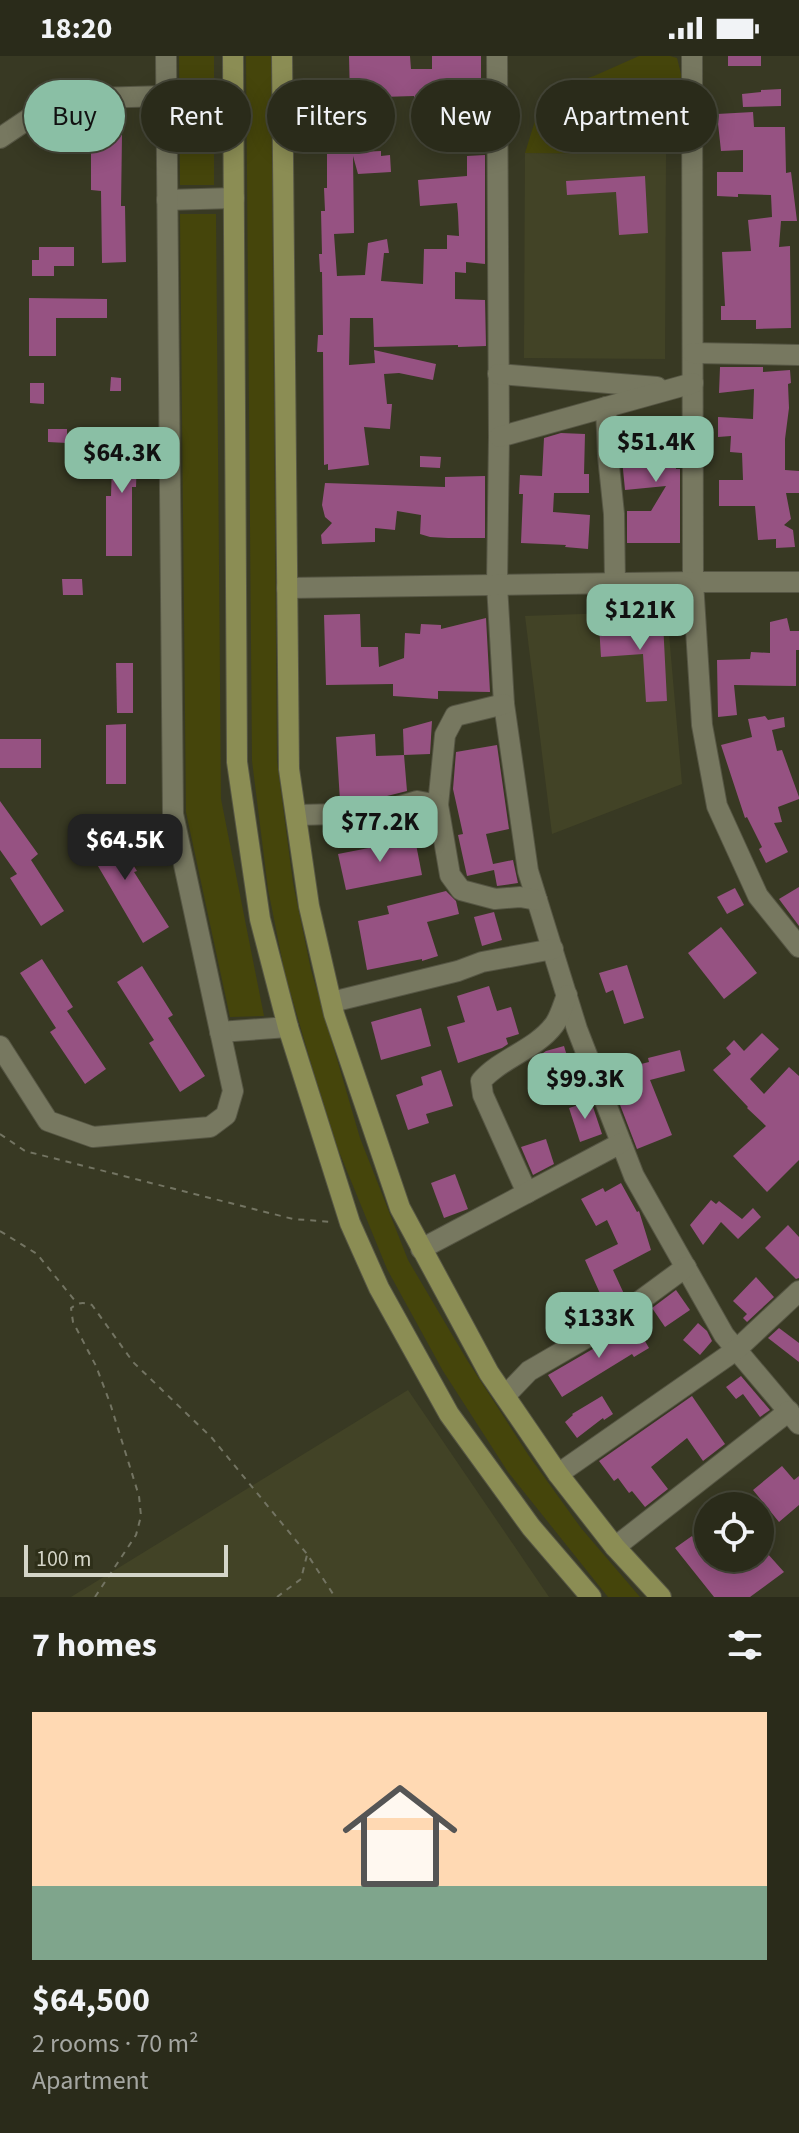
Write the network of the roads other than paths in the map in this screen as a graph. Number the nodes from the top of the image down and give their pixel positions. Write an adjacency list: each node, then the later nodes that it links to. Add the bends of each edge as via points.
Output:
1 (166, 56): 6 (street)
2 (233, 56): 10 (main road)
3 (282, 56): 22 (main road)
4 (497, 56): 14 (street)
5 (692, 56): 12 (street)
6 (166, 80)
7 (141, 97): 8 (street, via 58,99)
8 (0, 138)
9 (167, 152): 11 (street)
10 (234, 198): 11 (street); 31 (main road, via 237,762 260,919)
11 (167, 200): 32 (street, via 173,814)
12 (693, 353): 13 (street); 15 (street)
13 (799, 355)
14 (498, 374): 15 (street); 17 (street)
15 (683, 386): 16 (street); 18 (street)
16 (606, 407): 17 (street); 20 (street)
17 (499, 437): 21 (street)
18 (693, 582): 19 (street); 20 (street); 27 (street, via 702,725 717,806 758,896)
19 (799, 582)
20 (615, 583): 21 (street)
21 (497, 585): 22 (street); 23 (street)
22 (287, 588): 25 (main road, via 289,769)
23 (504, 704): 24 (street, via 455,716 445,735); 26 (street, via 528,871)
24 (438, 805): 25 (street, via 417,801 390,809); 26 (street, via 450,875 461,890 495,899)
25 (296, 815): 30 (main road, via 309,906)
26 (537, 900): 28 (street)
27 (799, 947)
28 (553, 949): 29 (street); 30 (street)
29 (567, 995): 34 (street); 35 (street, via 554,1025 481,1081)
30 (332, 1002): 36 (main road, via 400,1208)
31 (288, 1027): 32 (street); 44 (main road, via 350,1223 379,1288 449,1414)
32 (220, 1032): 33 (street, via 233,1091 226,1115 210,1127 93,1137 48,1121)
33 (0, 1046)
34 (621, 1143): 35 (street); 37 (street)
35 (527, 1193): 36 (street)
36 (421, 1249): 40 (main road)
37 (686, 1267): 39 (street); 40 (street, via 603,1328 529,1371)
38 (799, 1291): 39 (street)
39 (736, 1350): 41 (street); 42 (street)
40 (505, 1396): 42 (main road)
41 (794, 1418): 43 (street)
42 (558, 1474): 43 (main road)
43 (615, 1547): 45 (main road)
44 (588, 1596)
45 (661, 1597)

